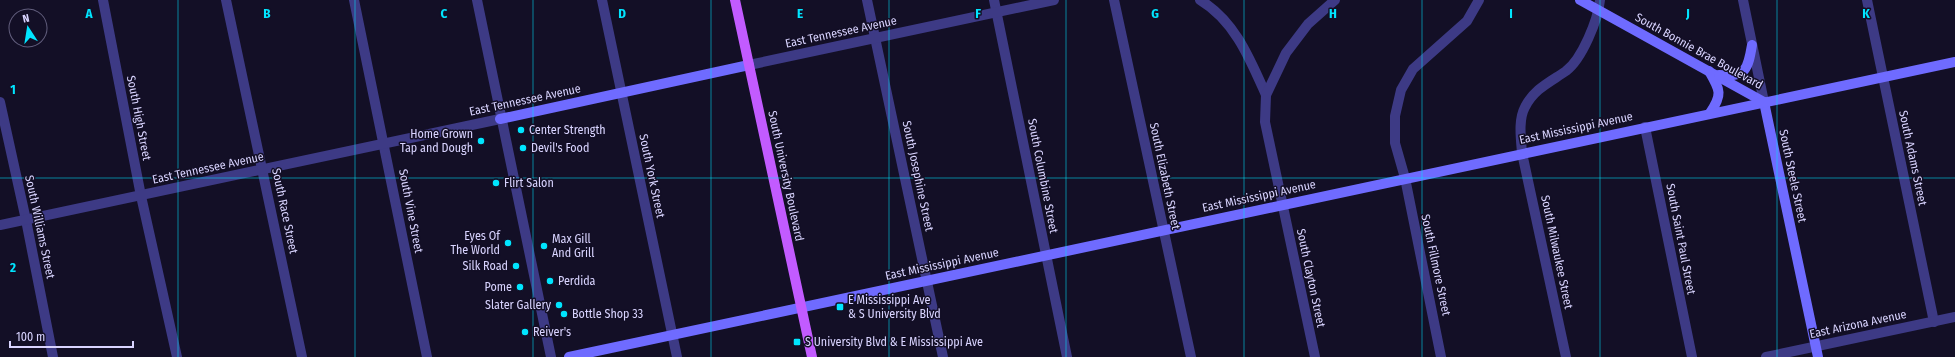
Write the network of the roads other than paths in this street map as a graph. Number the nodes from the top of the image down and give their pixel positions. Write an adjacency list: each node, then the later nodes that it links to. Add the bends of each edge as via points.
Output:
1 (103, 0): 37 (street, South High Street)
2 (226, 0): 35 (street, South Race Street)
3 (354, 0): 33 (street, South Vine Street)
4 (477, 0): 31 (street)
5 (602, 0): 26 (street, South York Street)
6 (735, 0): 23 (main road, South University Boulevard)
7 (867, 0): 20 (street, South Josephine Street)
8 (994, 0): 19 (street, South Columbine Street)
9 (1054, 0): 19 (street, East Tennessee Avenue)
10 (1114, 0): 41 (street, South Elizabeth Street)
11 (1201, 0): 27 (street, via 1230,26 1246,51)
12 (1335, 0): 27 (street, via 1304,29 1286,53)
13 (1479, 0): 36 (street, South Fillmore Street, via 1466,21 1414,69 1401,90 1395,116 1395,143)
14 (1580, 0): 18 (street, South Bonnie Brae Boulevard)
15 (1600, 0): 18 (street, South Milwaukee Street)
16 (1743, 0): 21 (street, South Steele Street)
17 (1867, 0): 25 (street, South Adams Street)
18 (1599, 10): 24 (street, South Bonnie Brae Boulevard); 34 (street, South Milwaukee Street, via 1592,32 1567,70 1536,91 1524,108 1521,128)
19 (996, 12): 20 (street, East Tennessee Avenue); 42 (street, South Columbine Street)
20 (875, 38): 23 (street, East Tennessee Avenue); 43 (street, South Josephine Street)
21 (1752, 45): 24 (street, via 1748,66 1744,72 1737,75); 29 (street, South Steele Street)
22 (1955, 62): 25 (street, East Mississippi Avenue)
23 (749, 65): 26 (street, East Tennessee Avenue); 44 (main road, South University Boulevard)
24 (1713, 73): 29 (street, South Bonnie Brae Boulevard); 30 (street, via 1719,93 1718,101)
25 (1882, 77): 29 (street, East Mississippi Avenue); 46 (street, South Adams Street)
26 (621, 93): 31 (street, East Tennessee Avenue); 47 (street, South York Street)
27 (1266, 95): 38 (street, South Clayton Street, via 1265,122)
28 (0, 102): 39 (street, South Williams Street)
29 (1764, 102): 30 (street, East Mississippi Avenue); 48 (street, South Steele Street)
30 (1710, 114): 32 (street, East Mississippi Avenue)
31 (500, 119): 33 (street, East Tennessee Avenue); 53 (street)
32 (1646, 127): 34 (street, East Mississippi Avenue); 63 (street, South Saint Paul Street)
33 (384, 143): 35 (street, East Tennessee Avenue); 52 (street, South Vine Street)
34 (1522, 153): 36 (street, East Mississippi Avenue); 62 (street, South Milwaukee Street)
35 (263, 169): 37 (street, East Tennessee Avenue); 51 (street, South Race Street)
36 (1405, 178): 38 (street, East Mississippi Avenue); 61 (street, South Fillmore Street)
37 (141, 196): 39 (street, East Tennessee Avenue); 50 (street, South High Street)
38 (1282, 205): 41 (street, East Mississippi Avenue); 60 (street, South Clayton Street)
39 (26, 220): 40 (street, East Tennessee Avenue); 49 (street, South Williams Street)
40 (0, 225)
41 (1163, 230): 42 (street, East Mississippi Avenue); 59 (street, South Elizabeth Street)
42 (1045, 255): 43 (street, East Mississippi Avenue); 58 (street, South Columbine Street)
43 (927, 280): 44 (street, East Mississippi Avenue); 57 (street, South Josephine Street)
44 (801, 307): 47 (street, East Mississippi Avenue); 56 (main road, South University Boulevard)
45 (1955, 317): 46 (street, East Arizona Avenue)
46 (1934, 322): 48 (street, East Arizona Avenue)
47 (672, 334): 54 (street, East Mississippi Avenue); 55 (street, South York Street)
48 (1816, 347): 64 (street, East Arizona Avenue); 65 (street, South Steele Street)
49 (53, 357)
50 (177, 357)
51 (302, 357)
52 (428, 357)
53 (551, 357)
54 (569, 357)
55 (677, 357)
56 (812, 357)
57 (944, 357)
58 (1067, 357)
59 (1191, 357)
60 (1315, 357)
61 (1441, 357)
62 (1566, 357)
63 (1692, 357)
64 (1766, 357)
65 (1818, 357)

